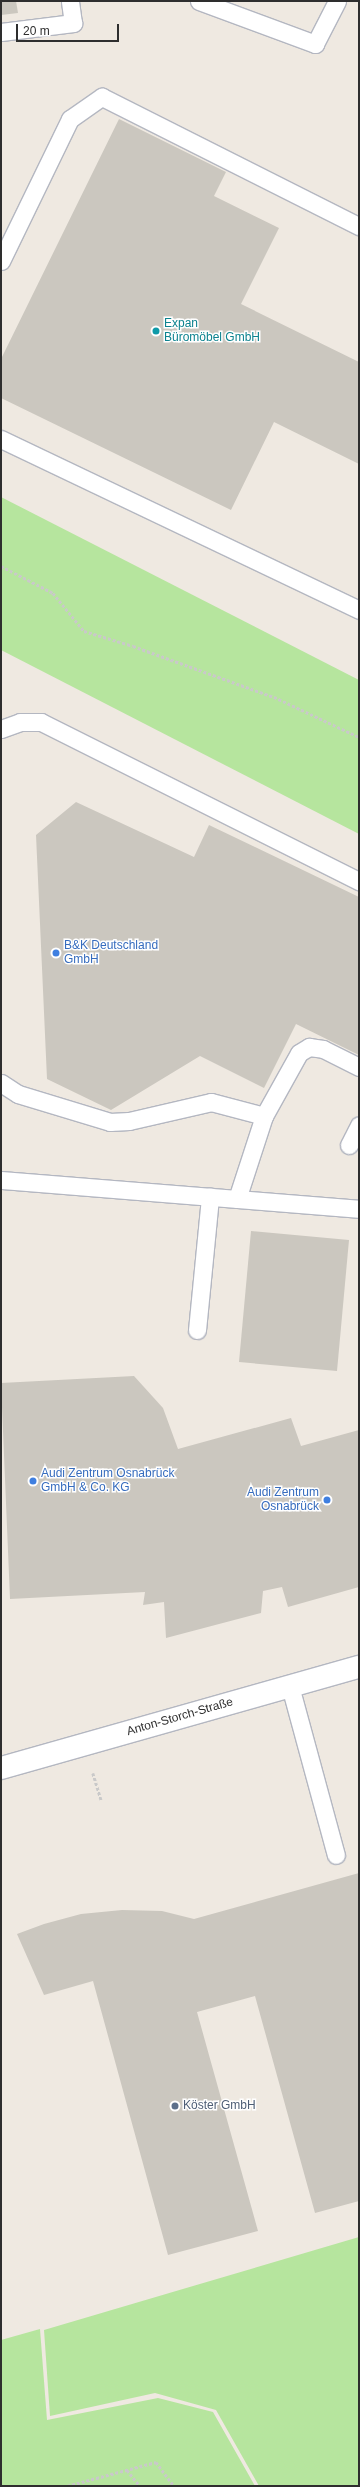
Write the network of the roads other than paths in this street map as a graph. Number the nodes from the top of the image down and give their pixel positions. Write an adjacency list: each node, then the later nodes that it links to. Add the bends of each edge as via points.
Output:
1 (70, 1): 4 (lane, via 73,23)
2 (199, 1): 3 (lane, via 314,44)
3 (337, 1)
4 (1, 32)
5 (359, 226): 6 (lane, via 102,97 70,119)
6 (1, 261)
7 (1, 439): 8 (lane)
8 (359, 610)
9 (1, 729): 10 (lane, via 20,722 41,722)
10 (359, 881)
11 (359, 1067): 13 (lane, via 323,1049 309,1047 298,1054 290,1065)
12 (1, 1083): 13 (lane, via 18,1094 110,1122 129,1121 211,1102)
13 (264, 1116): 18 (lane)
14 (359, 1124): 15 (lane)
15 (349, 1145)
16 (1, 1180): 17 (lane)
17 (210, 1197): 18 (lane); 20 (lane)
18 (237, 1199): 19 (lane)
19 (359, 1209)
20 (197, 1330)
21 (359, 1667): 22 (street, Anton-Storch-Straße)
22 (290, 1686): 23 (street, Anton-Storch-Straße); 24 (lane)
23 (1, 1768)
24 (336, 1855)

